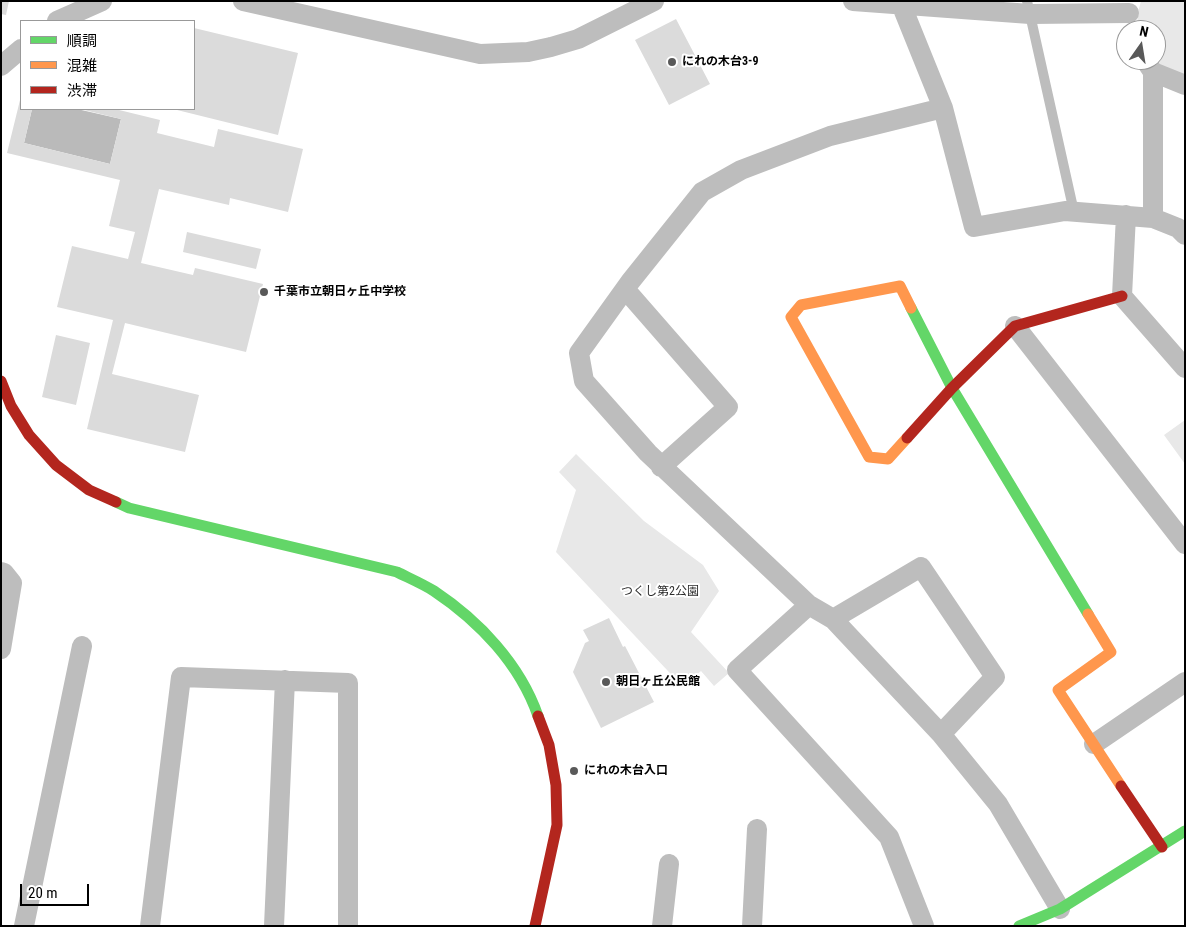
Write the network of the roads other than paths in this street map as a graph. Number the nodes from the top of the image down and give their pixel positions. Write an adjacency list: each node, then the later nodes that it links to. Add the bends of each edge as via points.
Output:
1 (102, 1): 8 (street)
2 (243, 1): 5 (street, via 480,54 528,52 578,39)
3 (853, 1): 4 (street)
4 (901, 3): 6 (street); 14 (street)
5 (644, 4)
6 (1028, 8): 7 (street); 15 (lane)
7 (1131, 15)
8 (59, 20)
9 (20, 49): 10 (street)
10 (1, 66)
11 (1149, 70): 17 (street)
12 (1157, 70): 13 (street)
13 (1185, 85)
14 (943, 108): 15 (street, via 974,227); 19 (street, via 830,136 741,170 702,192)
15 (1074, 212): 16 (street)
16 (1126, 216): 17 (street); 20 (street)
17 (1153, 218): 18 (street, via 1178,228)
18 (1185, 235)
19 (625, 289): 25 (street, via 579,353 584,380); 25 (street, via 728,407)
20 (1122, 296): 21 (street); 22 (street)
21 (1015, 326): 24 (street); 26 (street)
22 (1185, 368)
23 (1, 381): 45 (street, via 11,406 29,435 56,465 89,490 130,508 396,572 454,604 480,627 524,682 550,748 557,791 557,827)
24 (952, 388): 24 (street, via 888,459 877,460 869,456 791,317 801,305 900,286); 35 (street, via 1111,652 1058,690)
25 (661, 467): 28 (street)
26 (1185, 544)
27 (1, 572): 31 (street, via 12,583)
28 (809, 605): 29 (street); 48 (street, via 736,670 889,837)
29 (833, 619): 34 (street); 34 (street, via 921,567 995,677)
30 (82, 646): 41 (street)
31 (1, 649)
32 (285, 680): 42 (street, via 181,676); 43 (street); 44 (street, via 348,683)
33 (1185, 682): 35 (street)
34 (941, 734): 40 (street, via 998,804)
35 (1094, 744): 38 (street)
36 (757, 830): 47 (street)
37 (1185, 831): 38 (street)
38 (1162, 847): 40 (street)
39 (669, 864): 46 (street)
40 (1060, 909): 49 (street)
41 (24, 926)
42 (150, 926)
43 (274, 926)
44 (348, 926)
45 (535, 926)
46 (662, 926)
47 (752, 926)
48 (924, 926)
49 (1018, 926)

